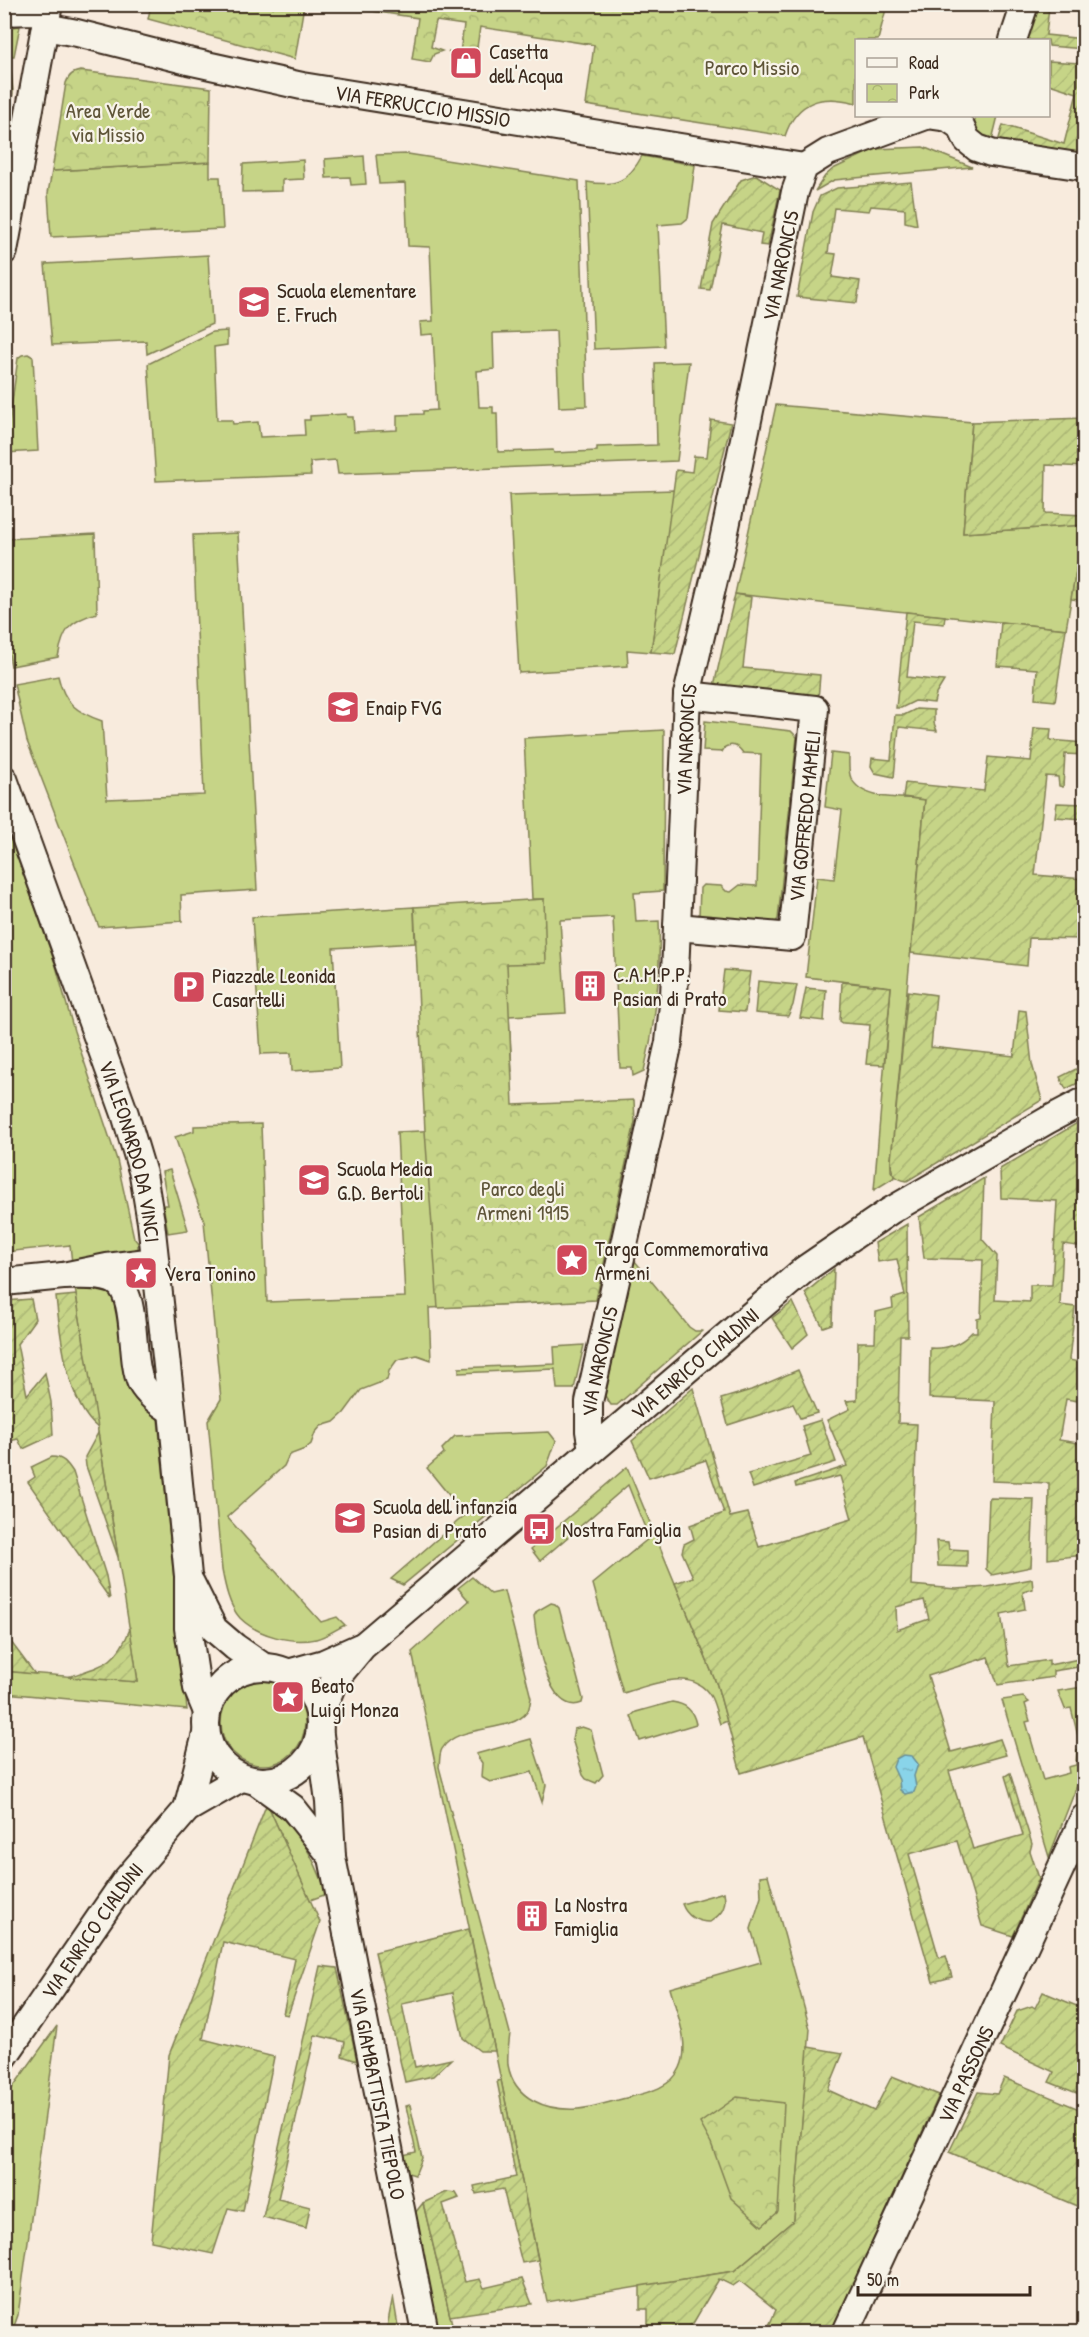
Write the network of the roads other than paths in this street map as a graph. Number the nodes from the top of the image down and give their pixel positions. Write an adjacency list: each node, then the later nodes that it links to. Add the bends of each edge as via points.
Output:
1 (1025, 4): 4 (street)
2 (4, 12): 3 (street, VIA FERRUCCIO MISSIO, via 33,11)
3 (47, 15): 8 (street, VIA FERRUCCIO MISSIO, via 77,33 302,86); 10 (street)
4 (1013, 39)
5 (923, 117): 8 (street)
6 (941, 117): 7 (street)
7 (962, 122): 9 (street, via 967,140 977,148)
8 (804, 166): 11 (street, VIA NARONCIS, via 795,192)
9 (1084, 167)
10 (4, 251)
11 (687, 695): 13 (street, VIA NARONCIS); 13 (street, VIA GOFFREDO MAMELI, via 816,709 792,937)
12 (4, 779): 15 (street, VIA LEONARDO DA VINCI, via 125,1114 143,1174)
13 (677, 927): 19 (street, VIA NARONCIS, via 669,1042 589,1402)
14 (1084, 1101): 19 (street, VIA ENRICO CIALDINI, via 891,1211 805,1269)
15 (156, 1261): 16 (street); 18 (street, VIA LEONARDO DA VINCI)
16 (63, 1276): 17 (street); 18 (street, via 97,1277 121,1285 128,1296 142,1383 155,1400)
17 (4, 1282)
18 (172, 1411): 20 (street, VIA LEONARDO DA VINCI)
19 (592, 1450): 21 (street, VIA ENRICO CIALDINI)
20 (188, 1576): 22 (street, VIA LEONARDO DA VINCI, via 214,1629 235,1647); 23 (street, VIA LEONARDO DA VINCI, via 188,1628 196,1688)
21 (363, 1646): 22 (street, VIA ENRICO CIALDINI, via 324,1663); 24 (street, VIA ENRICO CIALDINI, via 334,1681)
22 (276, 1670): 23 (street, via 231,1676 217,1689); 24 (street, via 308,1688)
23 (206, 1723): 25 (street, via 213,1752 226,1769); 26 (street, VIA ENRICO CIALDINI)
24 (320, 1725): 25 (street, via 307,1761 285,1778); 28 (street, VIA GIAMBATTISTA TIEPOLO)
25 (249, 1780): 26 (street, VIA ENRICO CIALDINI); 28 (street, VIA GIAMBATTISTA TIEPOLO, via 292,1808)
26 (187, 1809): 29 (street, VIA ENRICO CIALDINI, via 125,1881)
27 (1084, 1818): 31 (street, VIA PASSONS)
28 (332, 1857): 30 (street, VIA GIAMBATTISTA TIEPOLO)
29 (4, 2057)
30 (425, 2332)
31 (846, 2332)

